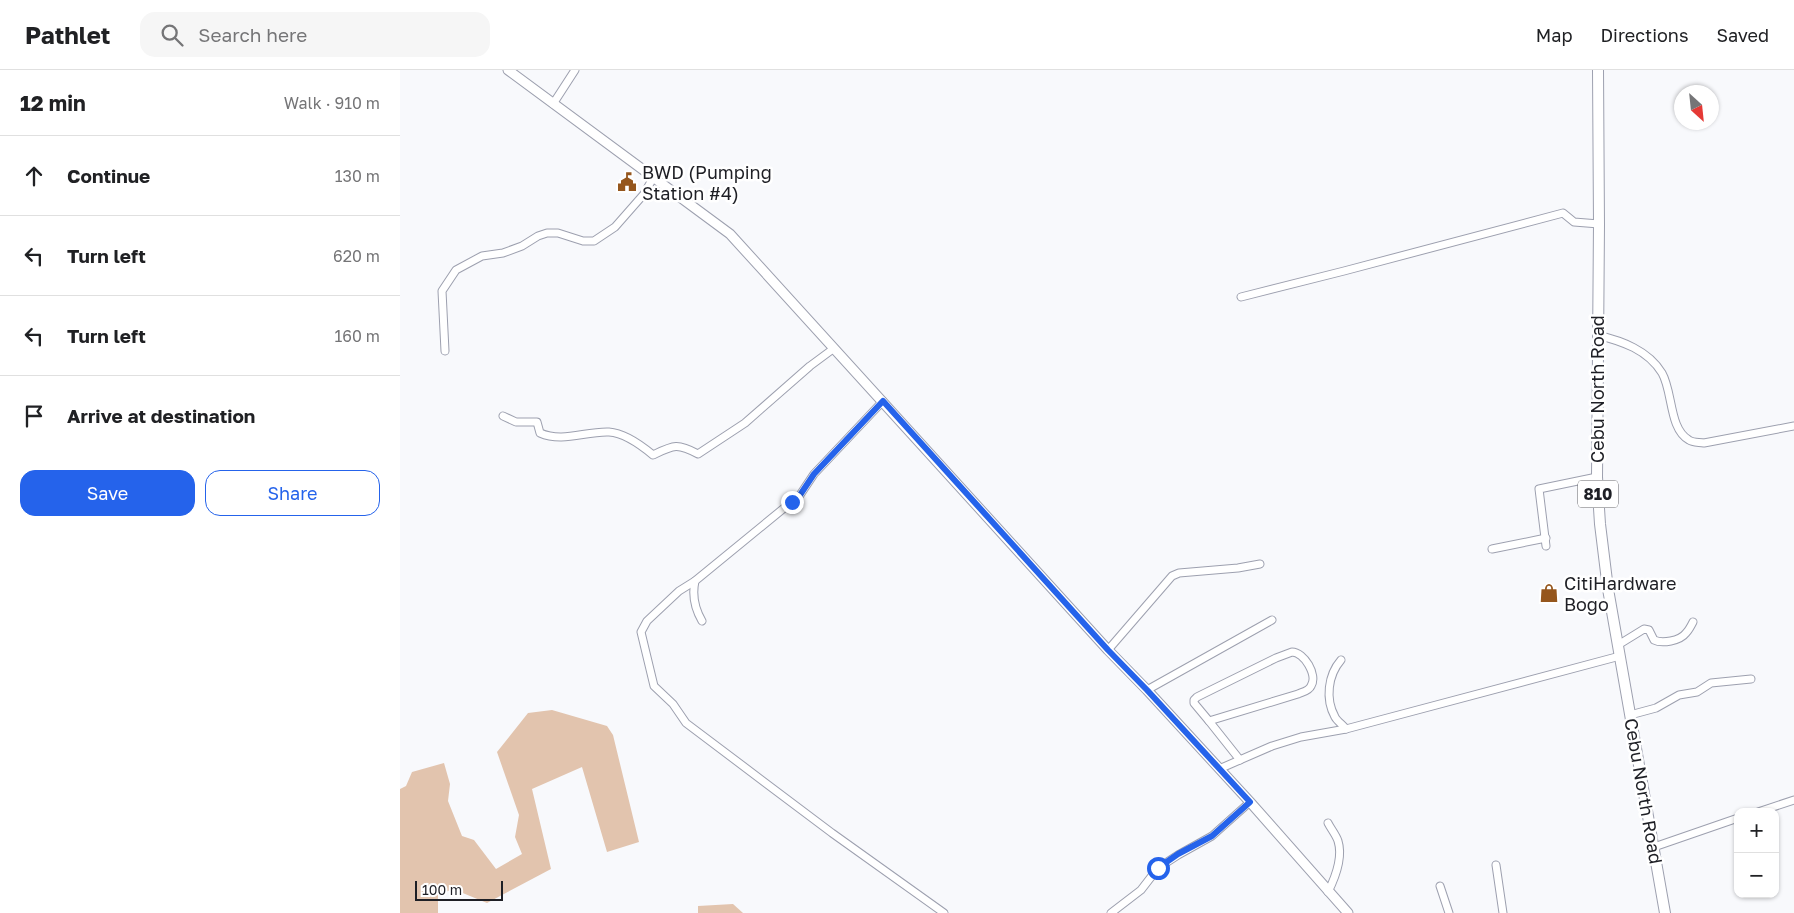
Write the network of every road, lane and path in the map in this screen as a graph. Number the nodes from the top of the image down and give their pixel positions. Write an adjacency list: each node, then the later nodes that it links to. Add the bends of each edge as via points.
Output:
1 (508, 70): 4 (main road)
2 (574, 70): 4 (street)
3 (1598, 70): 6 (highway, Cebu North Road / 810)
4 (553, 104): 5 (main road)
5 (653, 178): 9 (main road, via 730,234); 10 (street, via 644,194 615,227 594,241 547,233 503,253 482,256 456,270 442,291)
6 (1599, 224): 7 (street, via 1574,222 1563,213); 8 (highway, Cebu North Road / 810)
7 (1241, 296)
8 (1597, 334): 13 (street, via 1620,340 1647,355 1662,374 1681,435 1690,442); 14 (highway, Cebu North Road / 810)
9 (833, 349): 11 (main road); 12 (street, via 745,423 698,454 682,446 653,455 634,441 610,432 550,437 540,433 537,422 516,422)
10 (445, 351)
11 (883, 401): 19 (street, via 814,474 800,495); 24 (main road)
12 (503, 416)
13 (1794, 426)
14 (1597, 477): 15 (street, via 1539,489); 23 (highway, Cebu North Road / 810, via 1604,560)
15 (1546, 538): 16 (street); 17 (street)
16 (1546, 546)
17 (1492, 549)
18 (1260, 564): 24 (street, via 1172,576)
19 (695, 581): 21 (street, via 693,592 697,614); 43 (street, via 646,621 641,632 654,686 673,704 686,723)
20 (1272, 620): 28 (street)
21 (702, 621)
22 (1693, 622): 23 (street, via 1685,635 1679,638 1659,642 1654,640 1649,630 1644,629)
23 (1618, 644): 25 (highway, Cebu North Road / 810)
24 (1108, 650): 28 (main road)
25 (1620, 656): 29 (highway, Cebu North Road / 810); 31 (street)
26 (1341, 660): 31 (street, via 1334,668 1329,690 1335,718)
27 (1751, 679): 29 (street, via 1710,683 1697,692 1679,695 1656,708)
28 (1147, 690): 33 (main road)
29 (1630, 715): 39 (highway, Cebu North Road / 810)
30 (1209, 721): 30 (street, via 1308,690 1313,681 1306,661 1298,652 1292,652 1197,697 1194,703); 32 (street)
31 (1346, 729): 32 (street, via 1301,737)
32 (1240, 760): 33 (street)
33 (1219, 769): 35 (main road)
34 (1794, 800): 36 (street)
35 (1250, 802): 42 (main road); 44 (street, via 1212,836 1158,868 1141,890)
36 (1770, 808)
37 (1734, 819): 39 (street)
38 (1328, 824): 42 (street, via 1338,841 1340,854)
39 (1654, 846): 48 (highway, Cebu North Road / 810)
40 (1496, 865): 47 (street)
41 (1440, 886): 46 (street)
42 (1328, 892): 45 (main road)
43 (944, 913)
44 (1112, 913)
45 (1348, 913)
46 (1449, 913)
47 (1504, 913)
48 (1665, 913)

